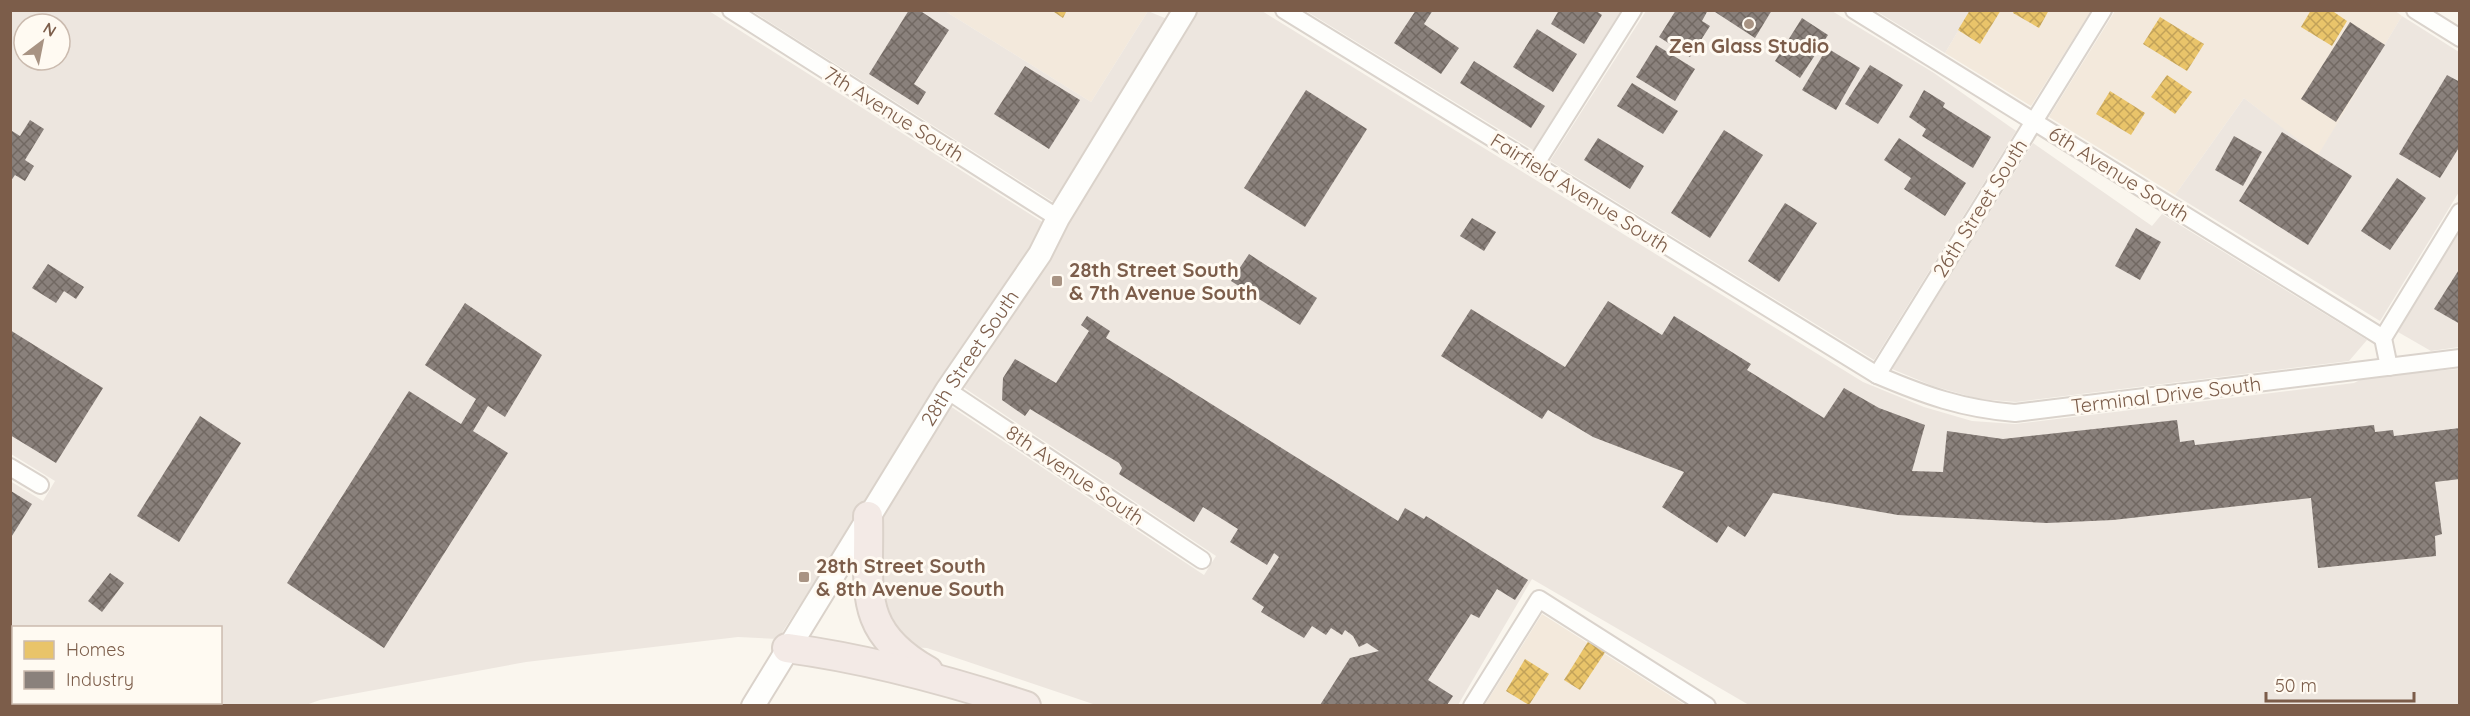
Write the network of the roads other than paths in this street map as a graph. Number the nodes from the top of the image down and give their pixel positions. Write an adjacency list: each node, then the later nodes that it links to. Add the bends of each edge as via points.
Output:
1 (731, 10): 12 (street, 7th Avenue South)
2 (1284, 10): 10 (street, Fairfield Avenue South)
3 (1633, 10): 10 (street)
4 (1854, 10): 9 (street, 6th Avenue South)
5 (2103, 10): 9 (street, 26th Street South)
6 (2415, 10): 8 (street)
7 (1180, 12): 12 (street, 28th Street South)
8 (2460, 38)
9 (2034, 121): 13 (street, 6th Avenue South); 16 (street, 26th Street South)
10 (1535, 165): 16 (street, Fairfield Avenue South)
11 (2460, 212): 13 (street)
12 (1058, 219): 17 (street, 28th Street South, via 1040,254)
13 (2383, 338): 15 (street)
14 (2460, 358): 15 (street, Terminal Drive South)
15 (2389, 366): 16 (street, Terminal Drive South, via 2015,413 1976,410)
16 (1876, 375)
17 (947, 390): 20 (street, 28th Street South); 21 (street, 8th Avenue South)
18 (10, 467): 19 (street)
19 (40, 485)
20 (868, 516): 22 (street, 28th Street South); 23 (highway, via 869,601 882,633 910,660)
21 (1202, 560)
22 (787, 648): 23 (highway); 24 (street, 28th Street South)
23 (943, 679): 25 (highway)
24 (753, 705)
25 (1026, 705)
26 (1472, 705): 27 (street, via 1539,599)
27 (1707, 705)

